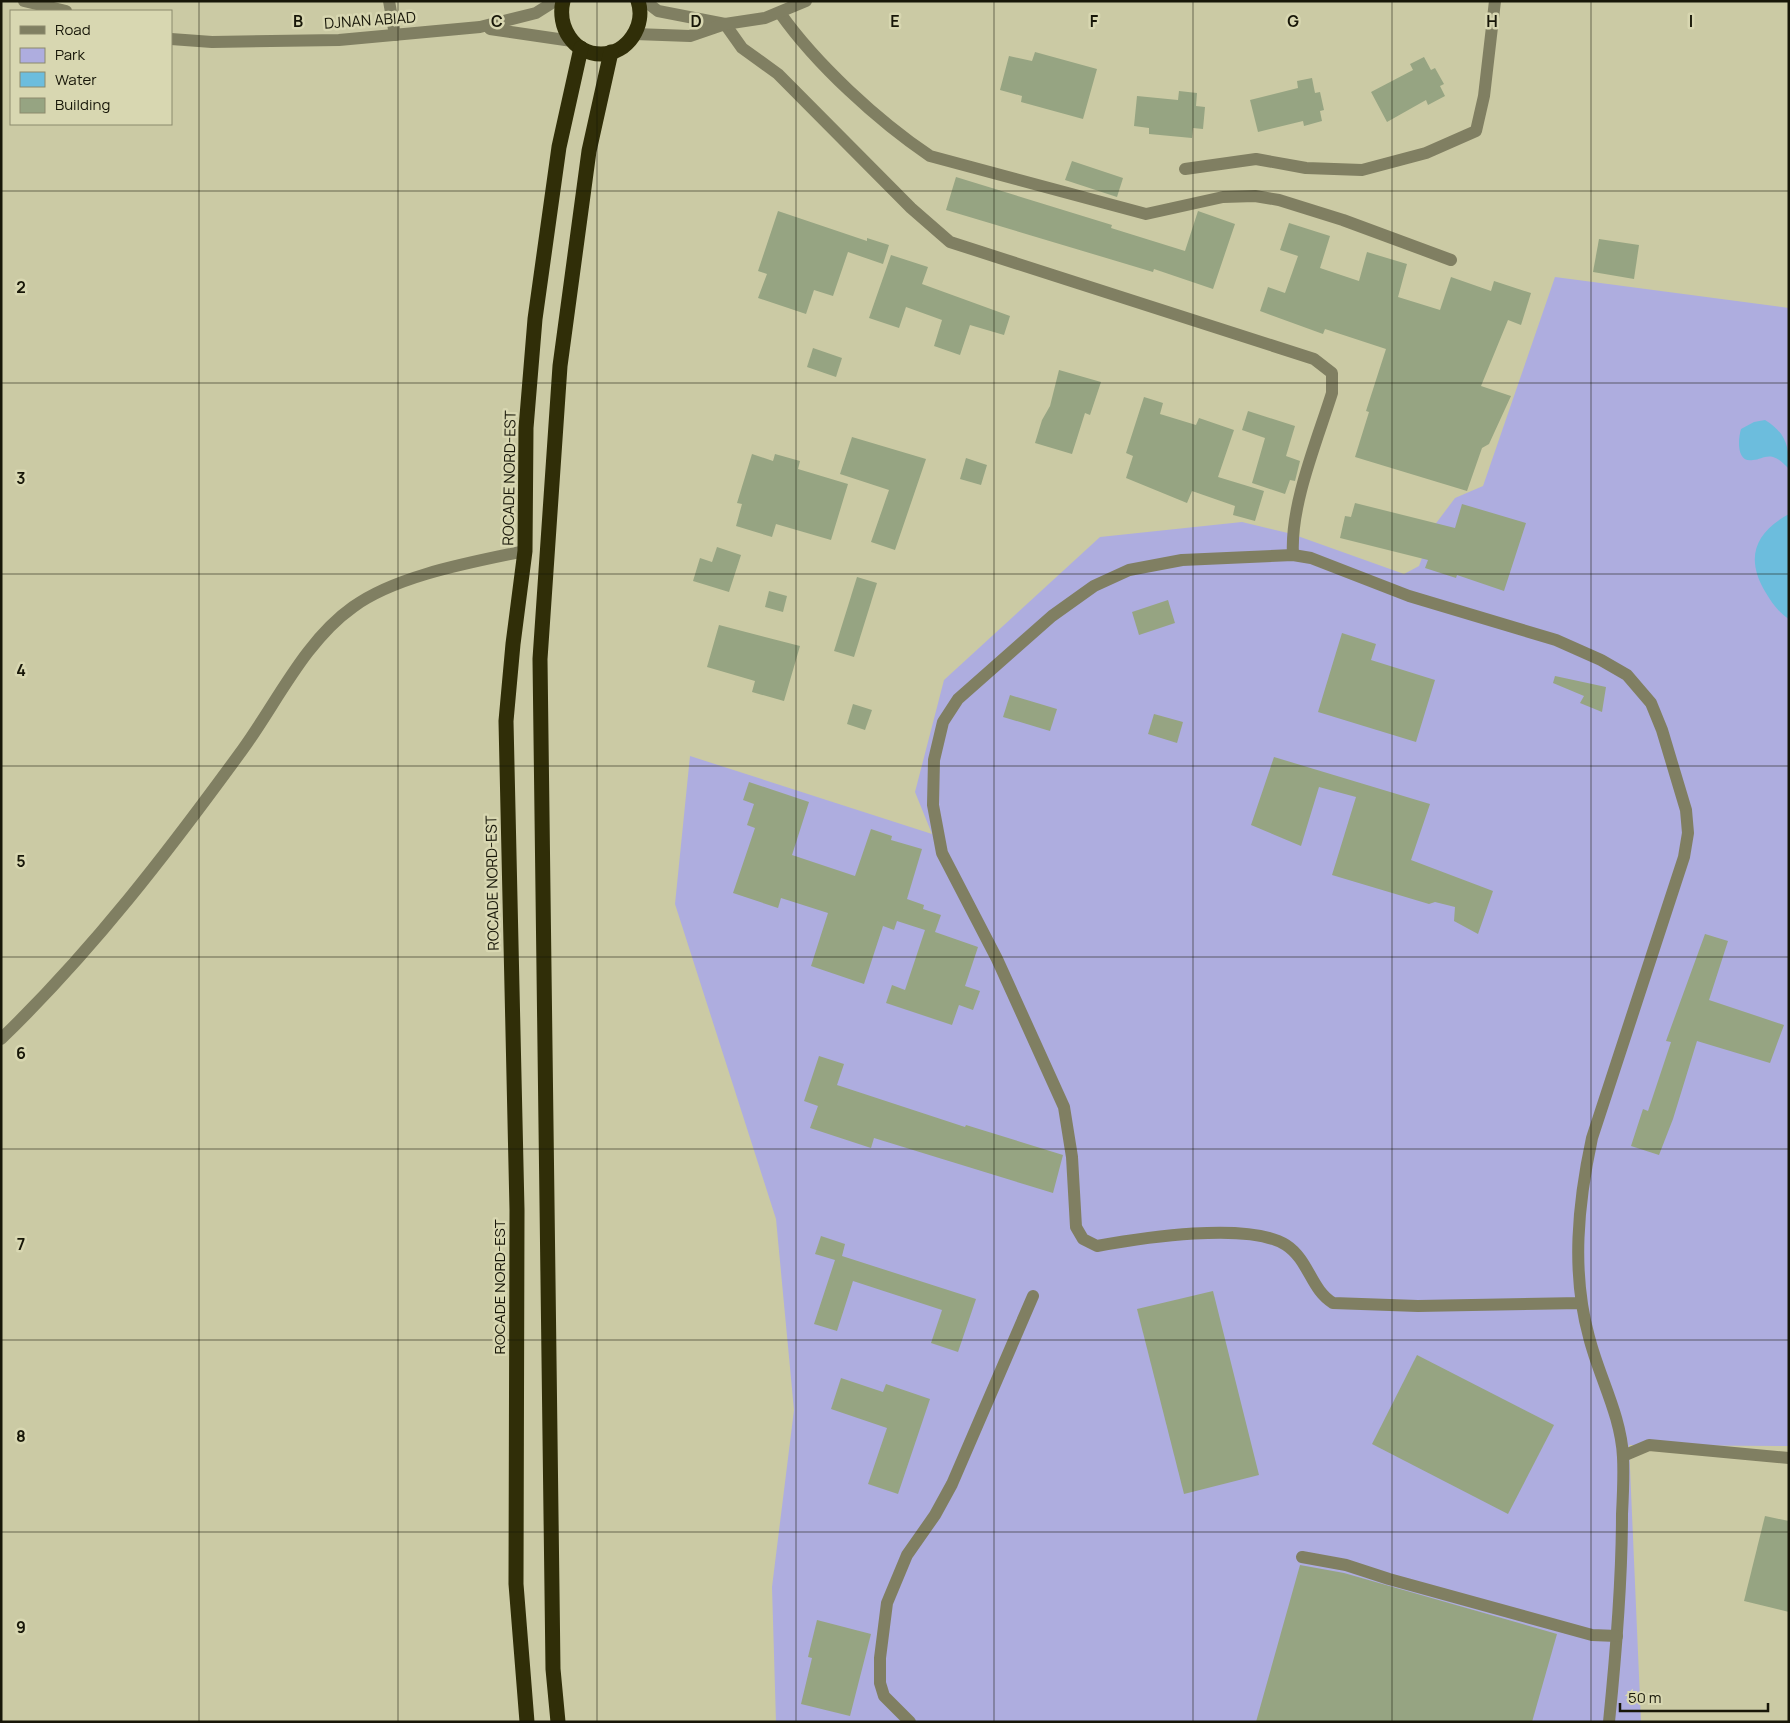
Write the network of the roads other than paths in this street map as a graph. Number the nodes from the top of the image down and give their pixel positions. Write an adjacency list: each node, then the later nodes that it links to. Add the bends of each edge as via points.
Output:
1 (24, 1): 9 (street)
2 (389, 1): 14 (street)
3 (555, 1): 12 (street, via 536,14)
4 (563, 1): 16 (highway, via 562,23)
5 (638, 1): 13 (highway, via 640,14)
6 (645, 1): 11 (street, via 658,11)
7 (806, 1): 10 (street)
8 (1495, 1): 18 (street, via 1484,96 1476,131 1426,153 1362,170 1306,168 1256,158)
9 (62, 10)
10 (780, 13): 11 (street); 19 (street, via 794,32 847,86 904,138 930,156 1146,214 1223,197 1255,196 1278,200)
11 (724, 24): 13 (street, via 690,36); 21 (street, via 742,48 778,74 911,208 950,242 1314,359 1332,373 1332,393 1297,508 1292,534)
12 (480, 27): 14 (street, DJNAN ABIAD); 16 (street)
13 (635, 34): 17 (highway)
14 (395, 35): 15 (street, DJNAN ABIAD, via 339,40)
15 (172, 40)
16 (576, 44): 17 (highway, via 601,54); 20 (highway, ROCADE NORD-EST, via 535,320 526,428)
17 (610, 52): 30 (highway, via 589,151 560,366 540,659 553,1669)
18 (1184, 169)
19 (1452, 260)
20 (525, 552): 22 (street, via 455,565 354,606 324,634 138,890 68,971); 29 (highway, ROCADE NORD-EST, via 506,721 517,1210 516,1584)
21 (1293, 555): 24 (street, via 1311,558 1409,596 1556,640 1601,660 1627,675 1651,703 1662,730 1686,810 1688,833 1684,857 1592,1138 1583,1182 1579,1238); 24 (street, via 1182,560 1130,570 1094,586 1052,616 958,699 943,722 934,760 933,805 942,853 997,959 1064,1107 1072,1157 1076,1227 1083,1239 1097,1246 1232,1232 1269,1237 1286,1245 1302,1259 1322,1297 1333,1303 1427,1306)
22 (1, 1039)
23 (1033, 1296): 31 (street, via 952,1484 908,1555 887,1603 880,1683 884,1696)
24 (1581, 1303): 25 (street, via 1597,1365 1609,1394)
25 (1623, 1456): 26 (street, via 1649,1445); 28 (street)
26 (1789, 1458)
27 (1302, 1557): 28 (street, via 1346,1565 1389,1580 1592,1635)
28 (1617, 1636): 32 (street)
29 (527, 1722)
30 (558, 1722)
31 (910, 1722)
32 (1609, 1722)

